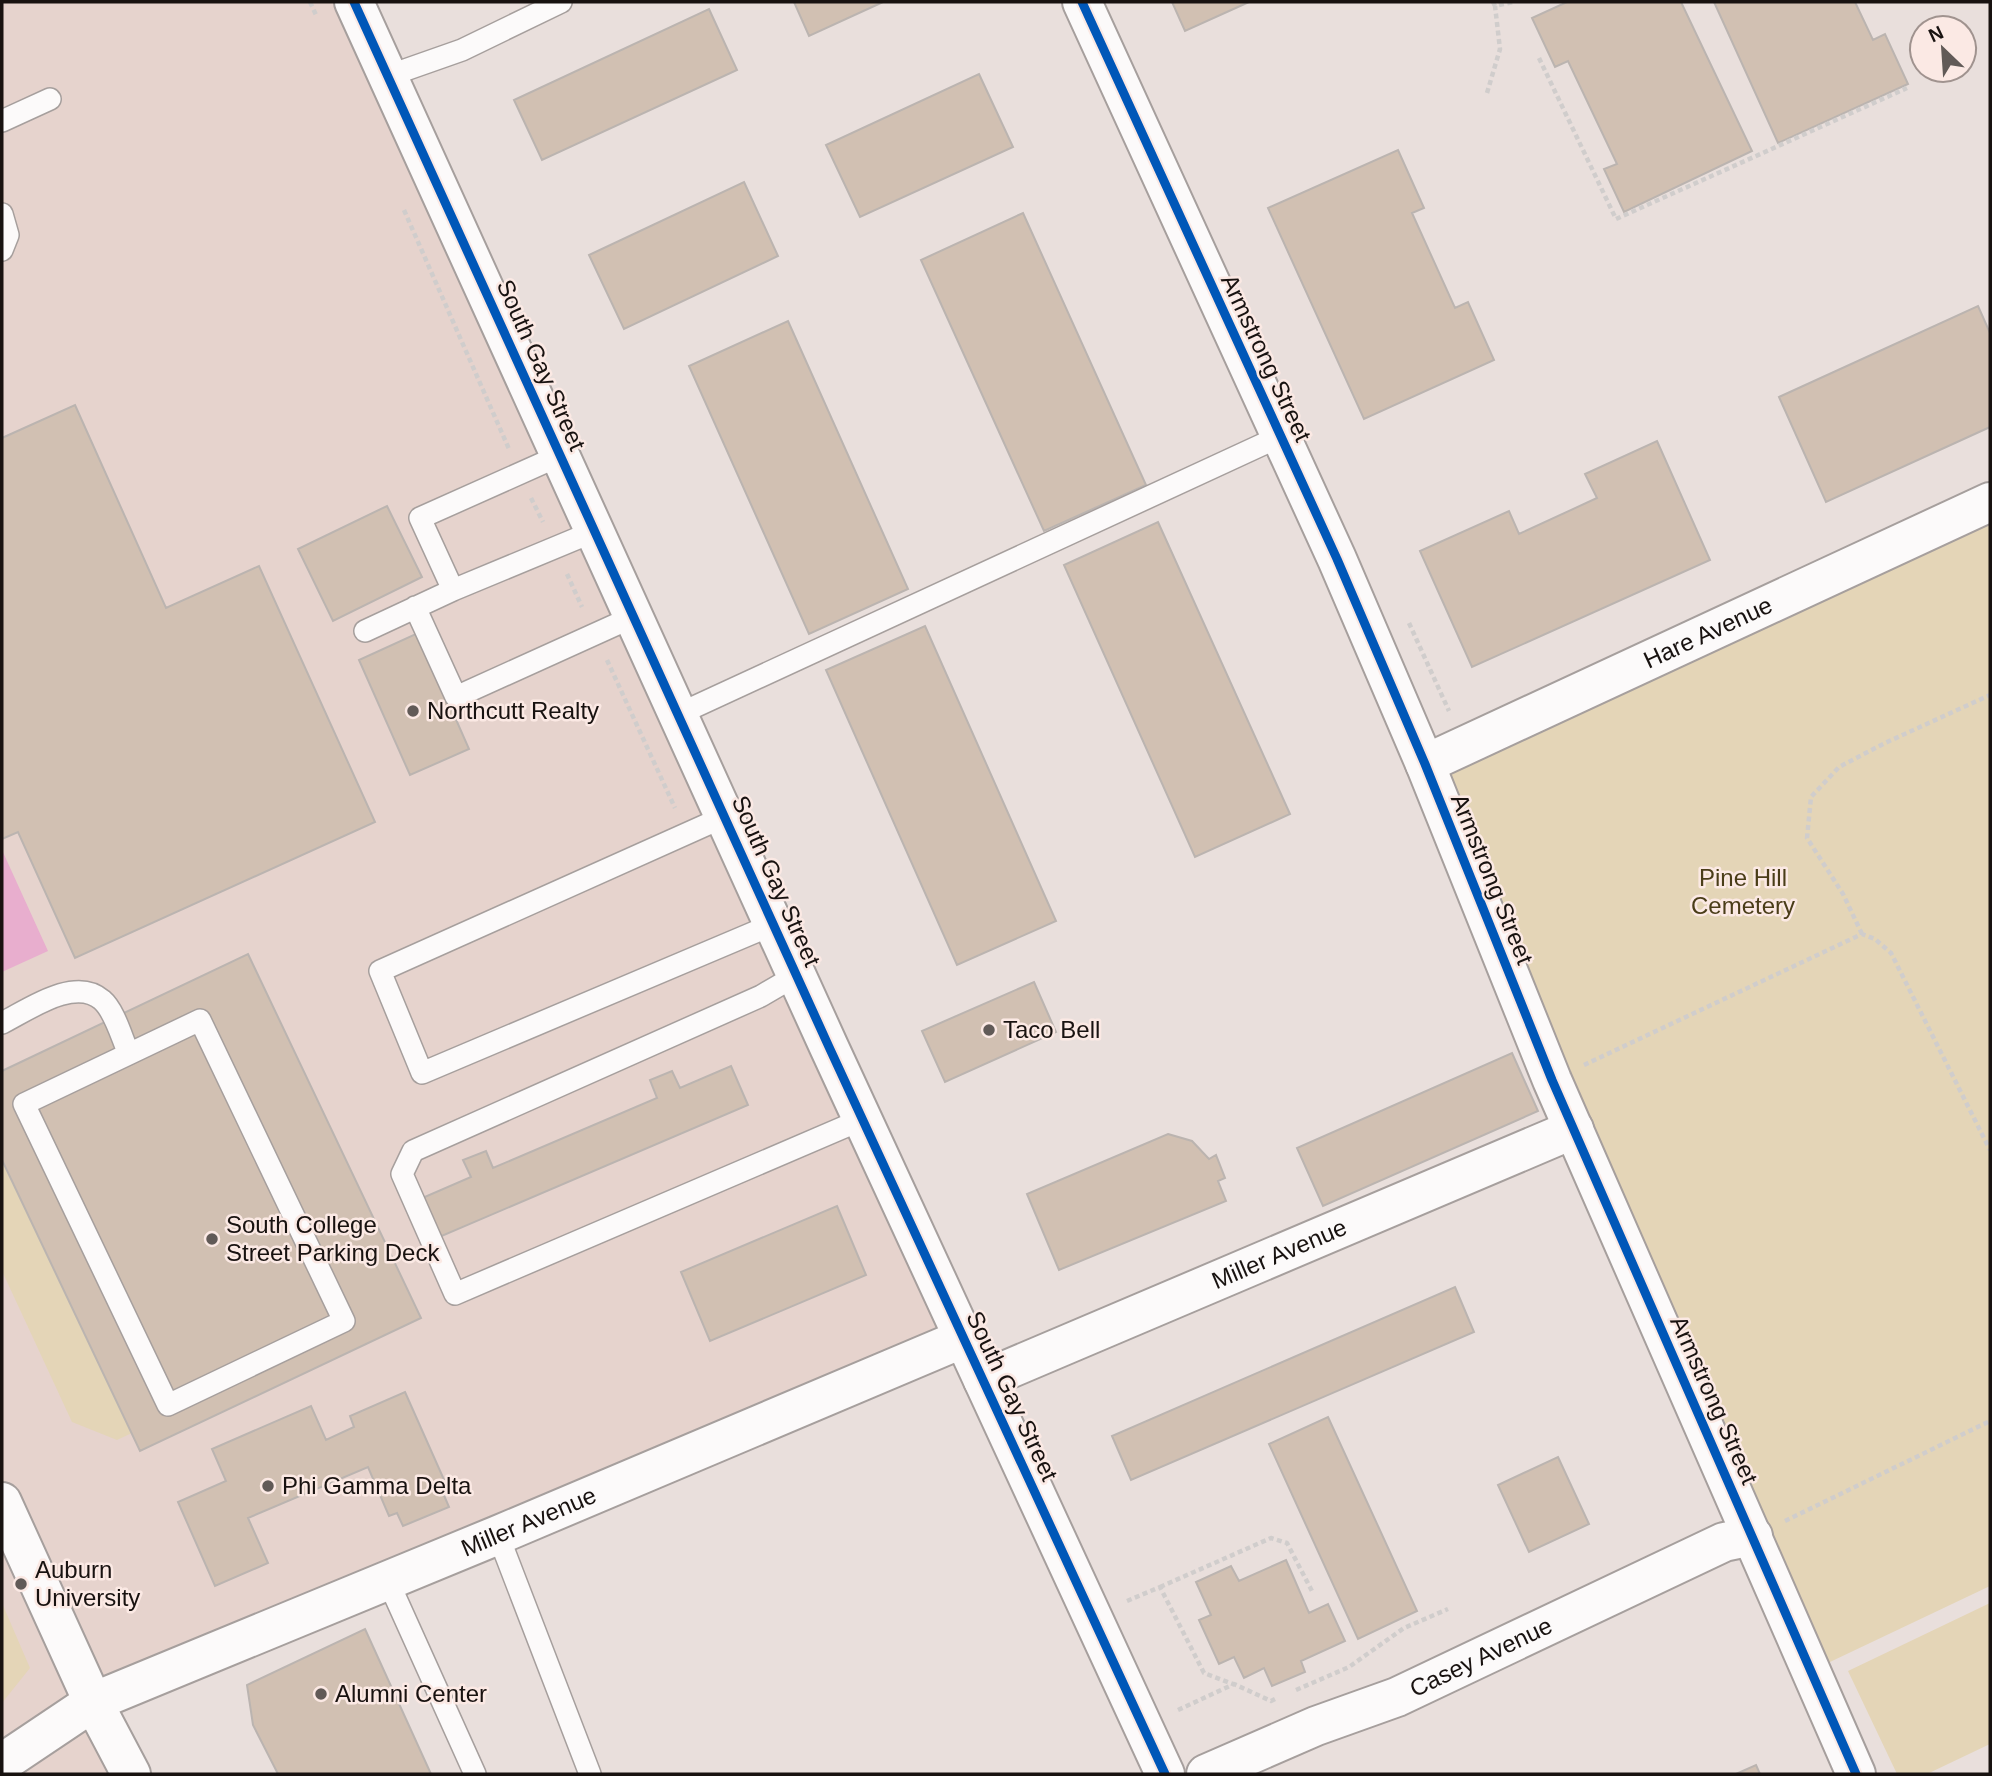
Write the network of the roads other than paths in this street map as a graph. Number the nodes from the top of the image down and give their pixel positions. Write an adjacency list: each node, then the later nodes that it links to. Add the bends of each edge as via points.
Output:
1 (354, 2): 4 (street, South Gay Street)
2 (561, 2): 4 (lane, via 463,50)
3 (1083, 2): 9 (street, Armstrong Street)
4 (388, 76): 10 (street, South Gay Street)
5 (50, 99): 6 (lane)
6 (2, 121)
7 (2, 214): 8 (lane, via 8,235)
8 (2, 250)
9 (1281, 436): 17 (lane); 18 (street, Armstrong Street)
10 (561, 455): 12 (street, South Gay Street); 13 (lane, via 420,519)
11 (1990, 502): 18 (street, Hare Avenue)
12 (596, 531): 13 (lane); 15 (street, South Gay Street)
13 (453, 590): 14 (lane)
14 (415, 607): 15 (lane, via 456,697); 16 (lane)
15 (635, 616): 17 (street, South Gay Street)
16 (365, 631)
17 (679, 714): 19 (street, South Gay Street)
18 (1425, 764): 25 (street, Armstrong Street)
19 (726, 816): 20 (street, South Gay Street); 20 (lane, via 380,971 422,1073)
20 (774, 924): 21 (street, South Gay Street)
21 (797, 975): 24 (street, South Gay Street); 24 (lane, via 761,996 413,1151 402,1174 455,1294)
22 (2, 1023): 23 (lane, via 64,993 88,992 104,1001)
23 (129, 1054): 23 (lane, via 24,1104 168,1405 345,1321 200,1020)
24 (863, 1119): 26 (street, South Gay Street)
25 (1574, 1129): 27 (street, Miller Avenue); 30 (street, Armstrong Street)
26 (964, 1338): 27 (street, South Gay Street); 29 (street, Miller Avenue)
27 (983, 1380): 37 (street, South Gay Street)
28 (2, 1502): 32 (street)
29 (499, 1535): 31 (street, Miller Avenue); 36 (lane)
30 (1753, 1536): 38 (street, Casey Avenue, via 1724,1542 1397,1697); 39 (street, Armstrong Street)
31 (388, 1581): 32 (street, Miller Avenue); 35 (lane)
32 (93, 1702): 33 (street, Miller Avenue); 34 (street)
33 (2, 1763)
34 (131, 1774)
35 (475, 1774)
36 (590, 1774)
37 (1165, 1774)
38 (1206, 1774)
39 (1856, 1774)

